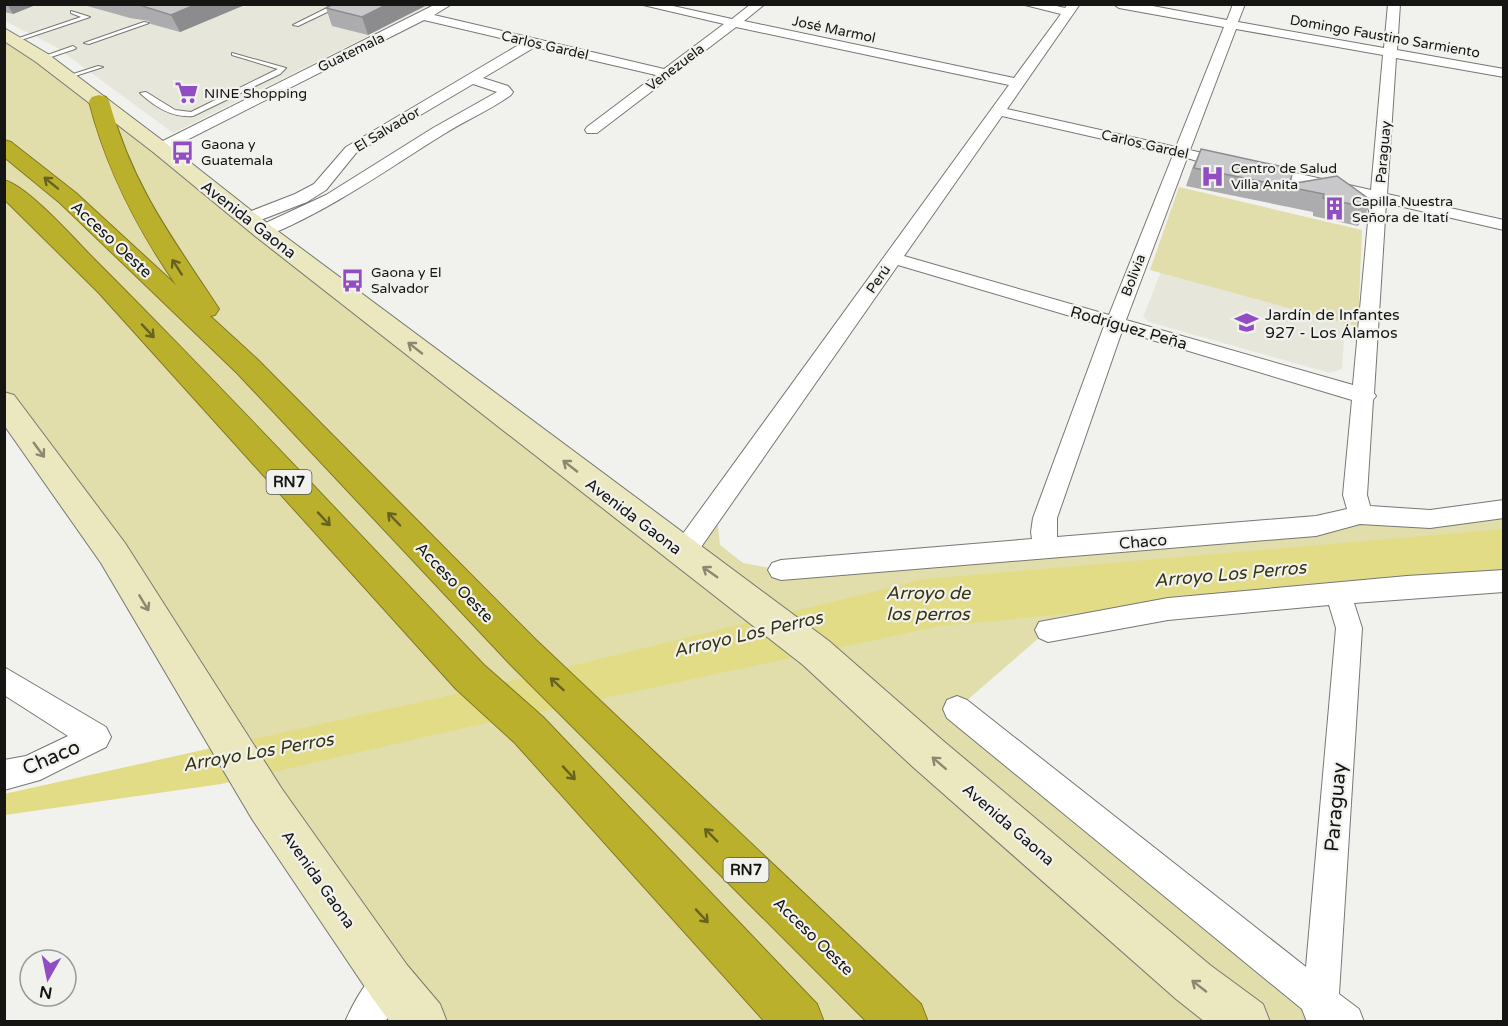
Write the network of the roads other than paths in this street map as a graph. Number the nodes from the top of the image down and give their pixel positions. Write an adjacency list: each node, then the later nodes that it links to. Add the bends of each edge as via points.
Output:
1 (341, 4): 15 (lane)
2 (446, 4): 11 (street, Guatemala)
3 (645, 4): 13 (street, José Marmol)
4 (759, 4): 13 (street, Venezuela)
5 (1027, 4): 9 (street)
6 (1119, 4): 14 (street, Domingo Faustino Sarmiento)
7 (1239, 4): 14 (street, Bolivia)
8 (1394, 4): 20 (street, Paraguay)
9 (1071, 8): 28 (street, Perú)
10 (73, 12): 16 (lane, via 87,17)
11 (423, 16): 18 (street, Carlos Gardel); 34 (street, Guatemala)
12 (146, 23): 17 (lane)
13 (734, 23): 25 (street, Venezuela); 28 (street, José Marmol)
14 (1232, 24): 20 (street, Domingo Faustino Sarmiento); 35 (street, Bolivia)
15 (296, 25)
16 (10, 36): 22 (street, Avenida Gaona)
17 (87, 43)
18 (532, 43): 25 (street, Carlos Gardel); 27 (street, El Salvador)
19 (74, 48): 22 (lane)
20 (1391, 53): 24 (street, Domingo Faustino Sarmiento); 39 (street, Paraguay)
21 (234, 54): 29 (lane, via 283,68 183,116)
22 (42, 58): 26 (street, Avenida Gaona)
23 (100, 67): 26 (lane)
24 (1503, 73)
25 (667, 74): 32 (street, Venezuela)
26 (67, 76): 30 (street, Avenida Gaona)
27 (473, 79): 41 (street, El Salvador, via 351,150 320,187); 41 (street, via 506,92 347,192 297,218)
28 (1018, 83): 31 (street, Perú)
29 (144, 93)
30 (99, 102): 34 (street, Avenida Gaona); 46 (highway, one-way to 30, via 152,228 120,166)
31 (998, 111): 35 (street, Carlos Gardel); 43 (street, Perú)
32 (591, 130)
33 (4, 147): 46 (highway, Acceso Oeste / RN7, one-way to 33, via 68,198)
34 (160, 148): 41 (street, Avenida Gaona)
35 (1181, 152): 36 (street, Carlos Gardel); 45 (street, Bolivia)
36 (1216, 160)
37 (1239, 166): 39 (street)
38 (4, 187): 44 (highway, RN7)
39 (1379, 198): 42 (street); 47 (street, Paraguay)
40 (4, 219): 44 (highway)
41 (255, 225): 52 (street, Avenida Gaona, one-way to 41)
42 (1503, 225)
43 (892, 258): 45 (street, Rodríguez Peña); 52 (street, Perú)
44 (108, 288): 64 (highway, RN7, one-way to 64, via 470,677 529,730)
45 (1115, 323): 47 (street, Rodríguez Peña); 51 (street, Bolivia, via 1045,518)
46 (247, 366): 65 (highway, Acceso Oeste / RN7, one-way to 46, via 523,652)
47 (1365, 396): 50 (street, Paraguay, via 1355,495)
48 (4, 402): 60 (street, Avenida Gaona, one-way to 60, via 113,553 267,804)
49 (1503, 509): 50 (street, Chaco, via 1430,519)
50 (1360, 515): 51 (street, Chaco, via 1316,526)
51 (1047, 549): 53 (street, Chaco)
52 (683, 553): 66 (street, Avenida Gaona, one-way to 52, via 1131,929 816,653)
53 (781, 570)
54 (1503, 581): 55 (street)
55 (1338, 594): 56 (street, via 1168,609); 61 (street, Paraguay, via 1349,628)
56 (1048, 630)
57 (4, 679): 59 (street, Chaco, via 96,737 29,770)
58 (957, 709): 61 (street, via 1238,937)
59 (4, 775)
60 (390, 982): 62 (street); 63 (street, Avenida Gaona)
61 (1320, 1010): 67 (street)
62 (363, 1022)
63 (422, 1022)
64 (800, 1022)
65 (903, 1022)
66 (1245, 1022)
67 (1346, 1022)

